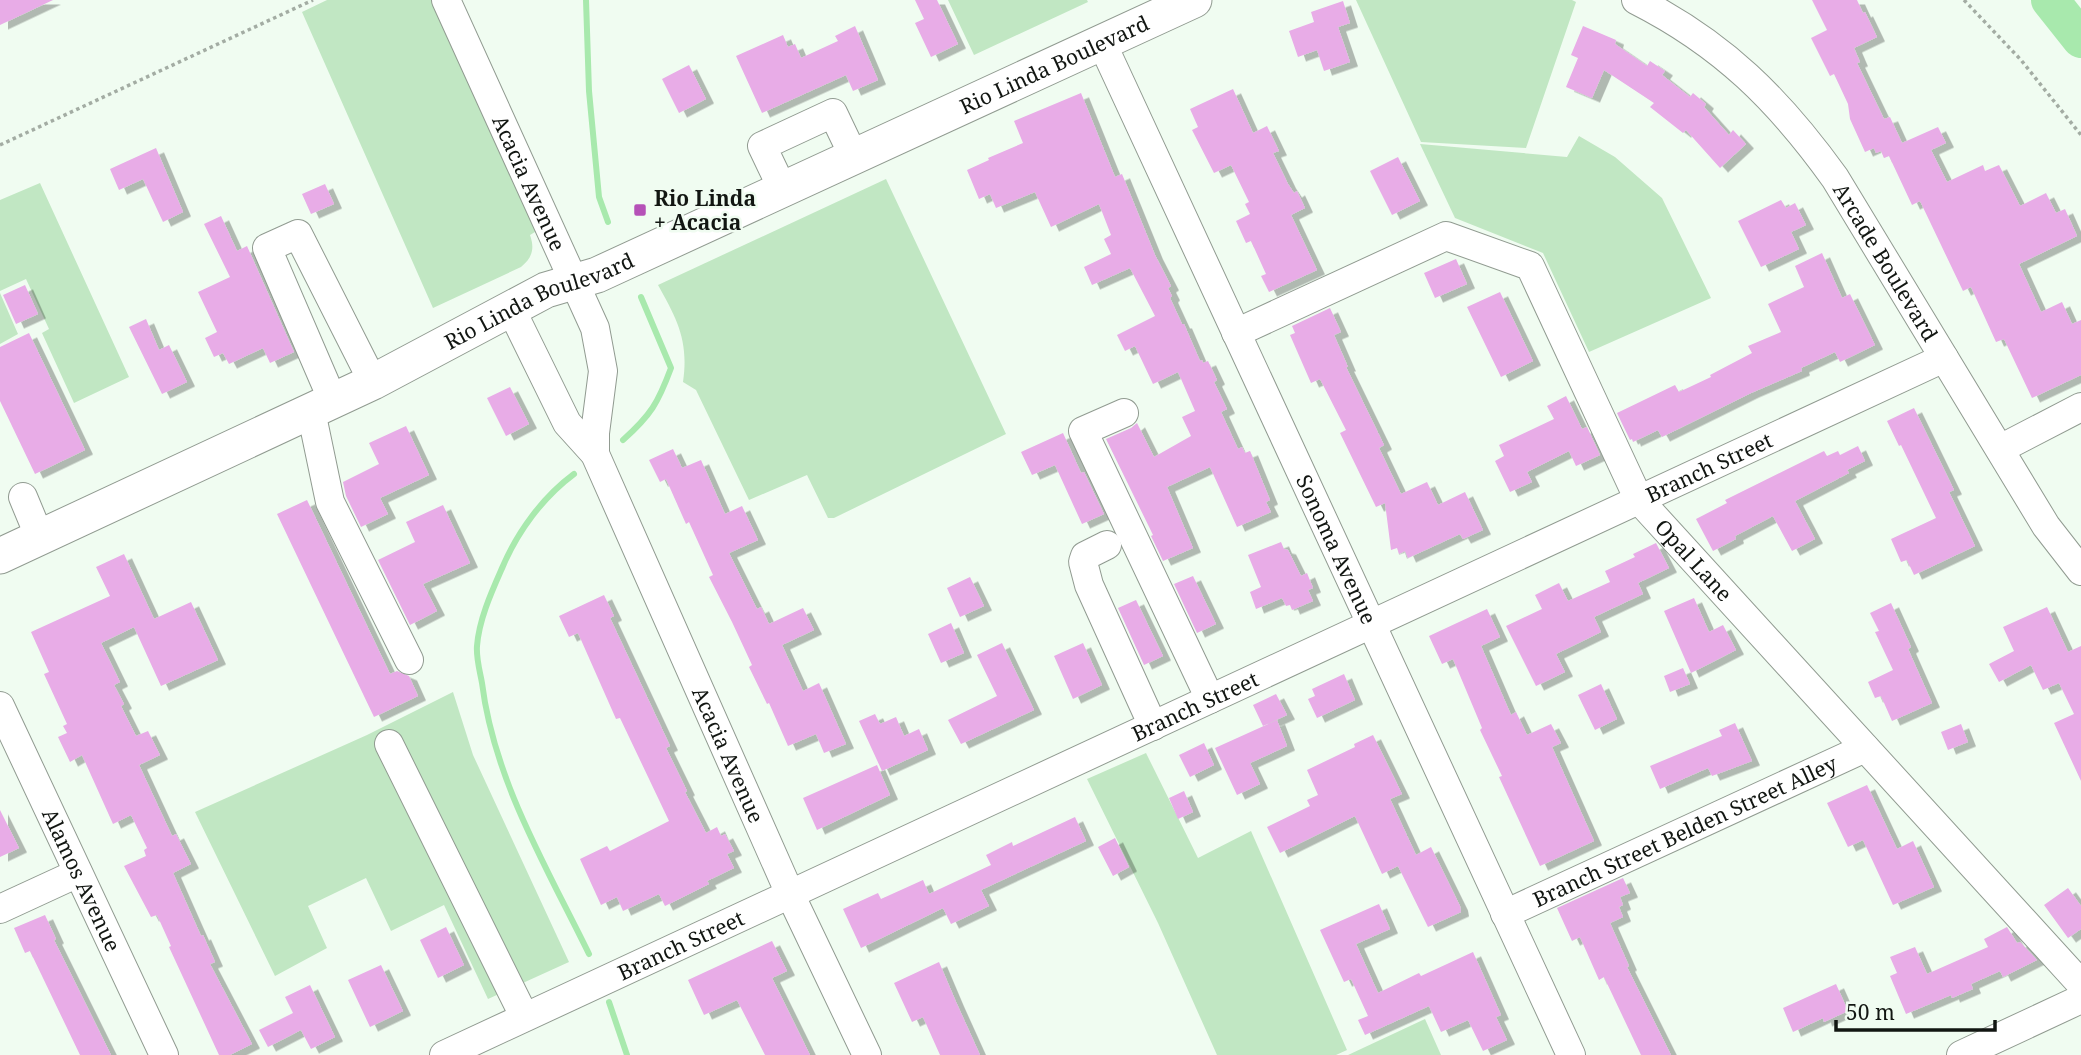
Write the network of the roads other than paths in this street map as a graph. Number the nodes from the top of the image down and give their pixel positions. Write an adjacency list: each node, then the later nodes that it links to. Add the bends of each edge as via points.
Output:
1 (446, 0): 7 (street, Acacia Avenue)
2 (1194, 0): 4 (main road, Rio Linda Boulevard)
3 (1636, 0): 10 (street, Arcade Boulevard, via 1732,62 1805,136)
4 (1102, 43): 5 (main road, Rio Linda Boulevard); 9 (street, Sonoma Avenue)
5 (854, 157): 6 (main road, Rio Linda Boulevard); 6 (street, via 833,113 821,118 762,146)
6 (783, 190): 7 (main road, Rio Linda Boulevard)
7 (575, 282): 8 (main road, Rio Linda Boulevard); 16 (street, Acacia Avenue, via 595,328 603,371)
8 (510, 307): 11 (main road, Rio Linda Boulevard); 16 (street, Acacia Avenue, via 567,423)
9 (1236, 333): 18 (street, Opal Lane, via 1446,236 1530,266); 24 (street, Sonoma Avenue)
10 (1944, 358): 15 (street, Arcade Boulevard); 18 (street, Branch Street)
11 (373, 382): 12 (main road, Rio Linda Boulevard); 12 (street, via 298,234 267,248)
12 (322, 406): 19 (main road, Rio Linda Boulevard); 25 (street, via 330,502)
13 (2081, 407): 15 (street)
14 (1124, 413): 26 (street, via 1083,431)
15 (2000, 450): 20 (street, Arcade Boulevard)
16 (595, 454): 32 (street, Acacia Avenue)
17 (23, 497): 19 (street)
18 (1639, 500): 24 (street, Branch Street); 30 (street, Opal Lane)
19 (40, 538): 22 (main road, Rio Linda Boulevard)
20 (2071, 539): 23 (street, Arcade Boulevard)
21 (1107, 545): 28 (street, via 1085,556 1083,562 1089,585)
22 (0, 556)
23 (2081, 571)
24 (1371, 624): 26 (street, Branch Street); 34 (street, Sonoma Avenue)
25 (409, 660)
26 (1210, 699): 28 (street, Branch Street)
27 (0, 706): 31 (street, Alamos Avenue)
28 (1153, 726): 32 (street, Branch Street)
29 (389, 744): 37 (street)
30 (1865, 748): 34 (street, Branch Street Belden Street Alley); 35 (street, Opal Lane)
31 (78, 873): 33 (street); 39 (street, Alamos Avenue)
32 (790, 894): 37 (street, Branch Street); 40 (street, Acacia Avenue)
33 (0, 909)
34 (1505, 914): 41 (street, Sonoma Avenue)
35 (2081, 984)
36 (2081, 999): 42 (street)
37 (524, 1016): 38 (street, Branch Street)
38 (457, 1052)
39 (164, 1055)
40 (867, 1055)
41 (1571, 1055)
42 (1961, 1055)

